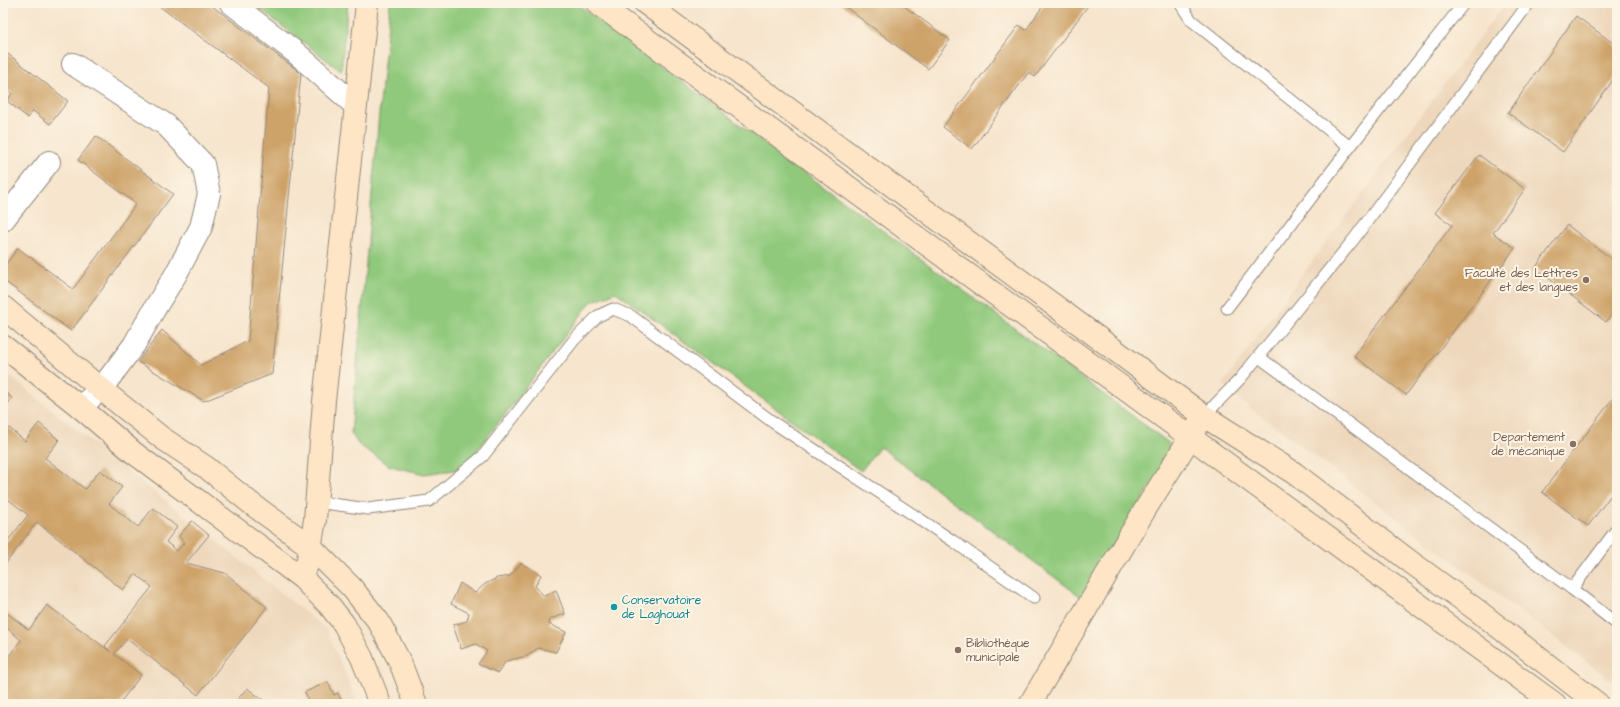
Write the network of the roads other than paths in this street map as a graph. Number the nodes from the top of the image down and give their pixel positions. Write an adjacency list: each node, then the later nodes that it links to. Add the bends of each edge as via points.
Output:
1 (231, 3): 9 (street, via 295,52)
2 (367, 3): 9 (main road)
3 (597, 3): 20 (main road)
4 (645, 3): 19 (main road)
5 (1180, 3): 10 (lane, via 1191,20)
6 (1464, 3): 10 (lane)
7 (1529, 3): 16 (lane, via 1354,238)
8 (72, 64): 17 (street, via 166,125 203,164 209,194 201,227 176,274 134,345)
9 (356, 106): 21 (main road, via 324,401)
10 (1350, 147): 14 (lane)
11 (49, 162): 12 (street)
12 (3, 220)
13 (3, 307): 17 (main road)
14 (1227, 308)
15 (3, 346): 18 (main road)
16 (1259, 357): 19 (lane); 25 (lane)
17 (101, 389): 18 (street); 23 (main road, via 162,438 207,468)
18 (80, 407): 24 (main road, via 134,453)
19 (1204, 416): 20 (main road); 32 (main road, via 1294,473)
20 (1189, 437): 30 (main road); 31 (main road)
21 (317, 502): 23 (main road); 26 (lane, via 368,509 429,501 483,456 574,340 598,316 613,309 631,316 774,423 953,541)
22 (1617, 529): 25 (lane)
23 (311, 547): 24 (main road); 29 (main road, via 352,588 379,622 400,662)
24 (302, 578): 28 (main road, via 344,624 362,658)
25 (1572, 589): 27 (lane)
26 (1034, 598)
27 (1617, 624)
28 (380, 704)
29 (416, 704)
30 (1030, 704)
31 (1555, 704)
32 (1598, 704)

